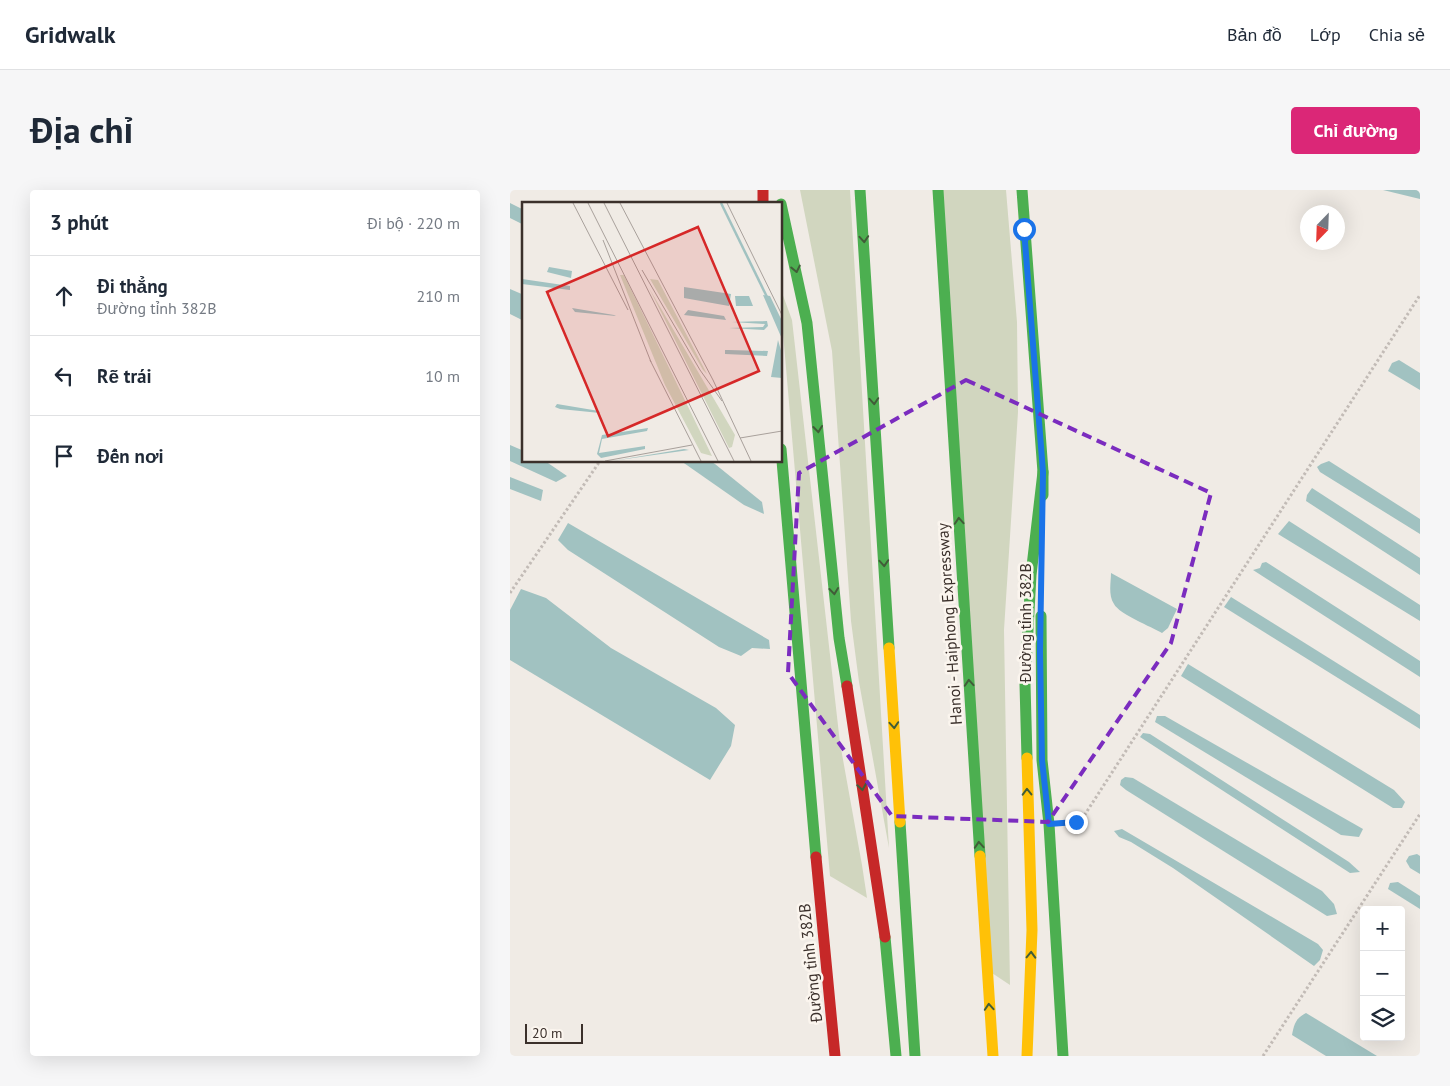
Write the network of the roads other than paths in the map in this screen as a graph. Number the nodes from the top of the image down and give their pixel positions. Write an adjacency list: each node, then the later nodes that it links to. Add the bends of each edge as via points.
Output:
1 (860, 190): 9 (main road, one-way to 9)
2 (938, 190): 10 (main road, Hanoi - Haiphong Expressway, one-way to 2)
3 (1022, 190): 6 (main road, Đường tỉnh 382B)
4 (782, 209): 8 (main road, one-way to 8, via 807,323 839,638 884,927)
5 (782, 461): 7 (main road, Đường tỉnh 382B)
6 (1043, 472): 11 (main road, one-way to 6, via 1032,930 1025,684 1031,575); 12 (main road, Đường tỉnh 382B, via 1042,760)
7 (835, 1056)
8 (896, 1056)
9 (916, 1056)
10 (993, 1056)
11 (1028, 1056)
12 (1063, 1056)

